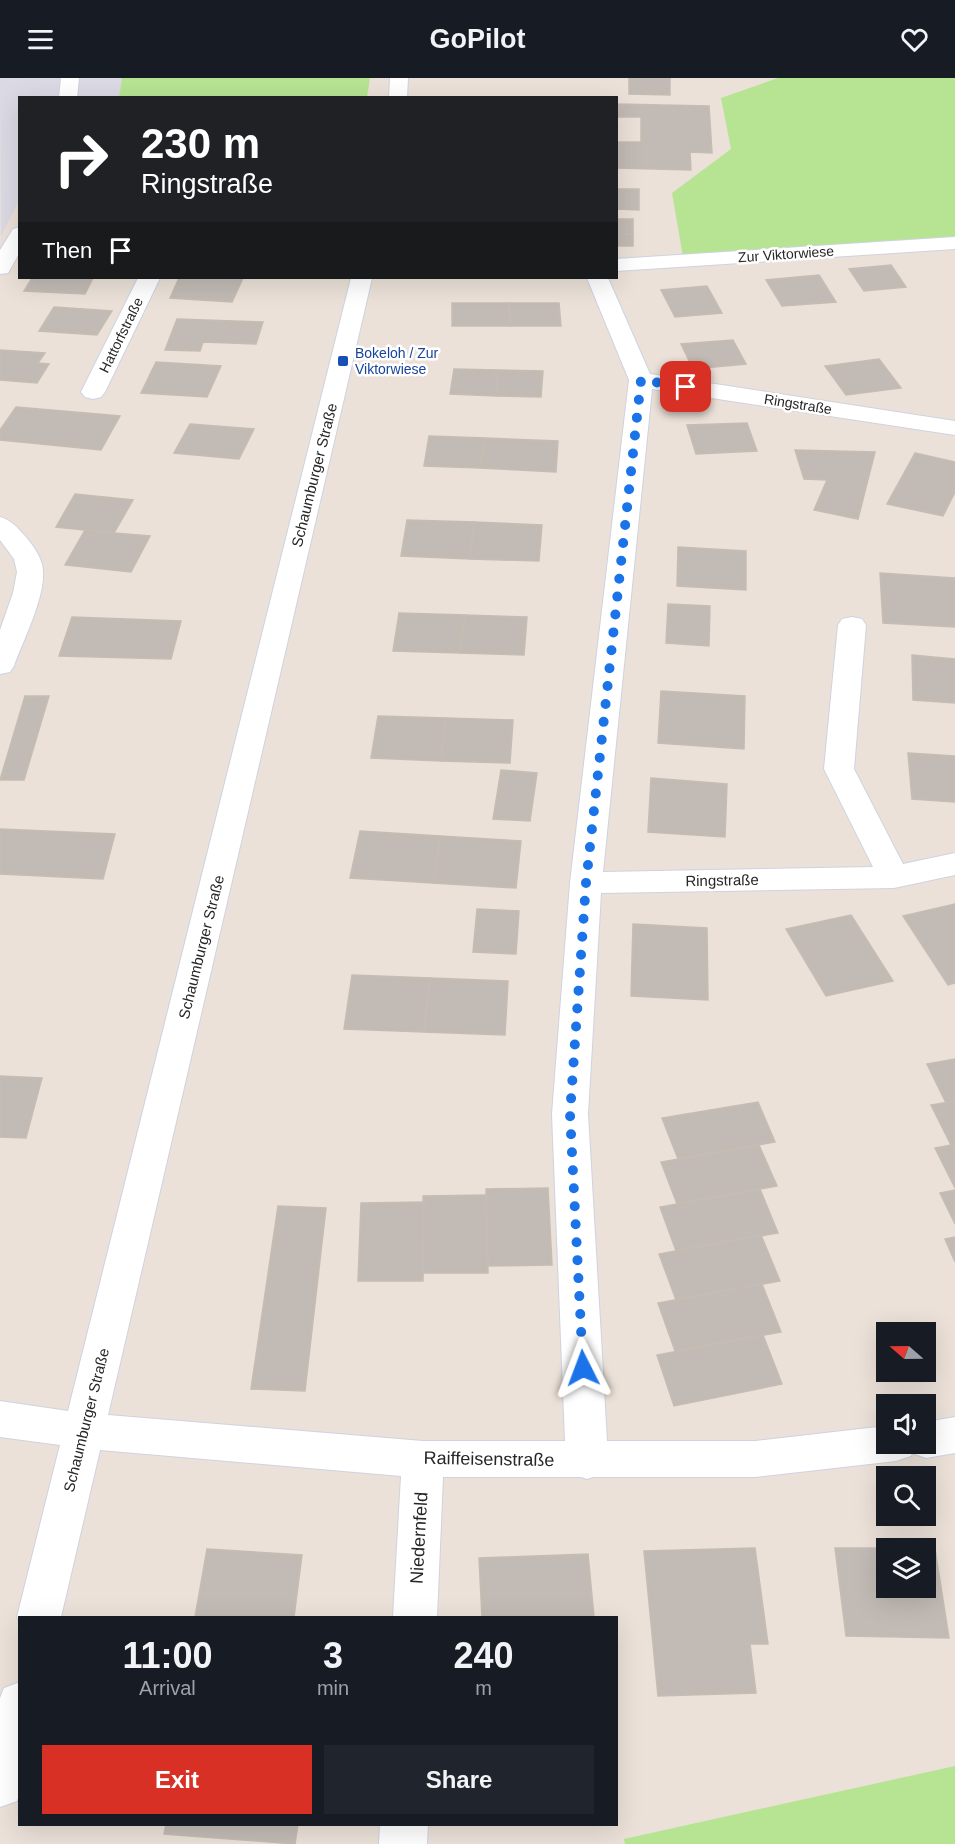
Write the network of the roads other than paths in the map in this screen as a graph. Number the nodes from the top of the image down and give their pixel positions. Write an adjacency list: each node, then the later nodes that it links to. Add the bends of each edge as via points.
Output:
1 (70, 78): 3 (street)
2 (399, 78): 4 (street)
3 (68, 96)
4 (398, 96)
5 (13, 243): 8 (street)
6 (955, 243): 7 (street, Zur Viktorwiese)
7 (618, 265)
8 (0, 268)
9 (149, 279): 13 (street, Hattorfstraße)
10 (361, 279): 22 (street, Schaumburger Straße)
11 (598, 279): 12 (street)
12 (641, 380): 14 (street, Ringstraße); 20 (street)
13 (93, 392)
14 (955, 428)
15 (0, 525): 17 (street, via 19,545 31,570)
16 (852, 625): 19 (street, via 839,769)
17 (0, 666)
18 (955, 864): 19 (street, Ringstraße)
19 (894, 878): 20 (street, Ringstraße)
20 (586, 883): 27 (street, via 570,1114)
21 (0, 1419): 22 (street, Raiffeisenstraße)
22 (84, 1431): 26 (street, Raiffeisenstraße); 28 (street, Schaumburger Straße)
23 (955, 1435): 24 (street)
24 (936, 1438)
25 (876, 1445): 27 (street, Raiffeisenstraße, via 755,1459)
26 (423, 1459): 27 (street, Raiffeisenstraße); 29 (street, Niedernfeld)
27 (587, 1461)
28 (39, 1616)
29 (415, 1616)
30 (18, 1712): 31 (street)
31 (0, 1784)
32 (404, 1826): 33 (street)
33 (403, 1844)

